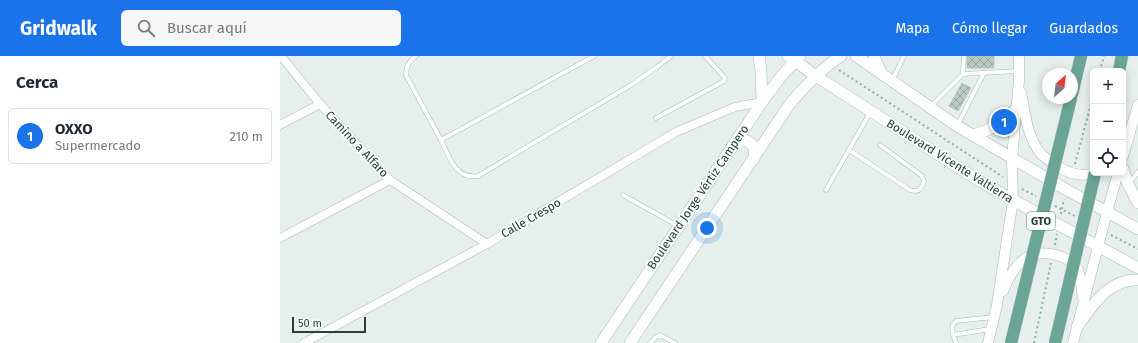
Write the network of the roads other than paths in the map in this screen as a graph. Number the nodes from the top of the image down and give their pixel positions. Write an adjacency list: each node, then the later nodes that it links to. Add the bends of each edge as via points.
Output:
1 (281, 56): 24 (street, Camino a Alfaro)
2 (416, 56): 34 (lane, via 406,67 406,75)
3 (594, 56): 34 (lane)
4 (671, 56): 34 (lane, via 630,85 478,176 462,175 456,169)
5 (704, 56): 30 (lane, via 725,78 724,81)
6 (759, 56): 23 (main road)
7 (841, 56): 21 (main road, Boulevard Jorge Vértiz Campero, via 829,63)
8 (856, 56): 22 (main road)
9 (874, 56): 22 (main road)
10 (904, 56): 22 (lane)
11 (964, 56): 19 (lane)
12 (1019, 56): 20 (street)
13 (1081, 56): 17 (main road)
14 (1122, 56): 16 (main road)
15 (795, 58): 21 (main road, Boulevard Vicente Valtierra); 23 (main road, Boulevard Jorge Vértiz Campero)
16 (1120, 68)
17 (1078, 69)
18 (984, 73): 19 (lane); 20 (lane); 32 (lane)
19 (963, 74): 27 (lane)
20 (1019, 75): 28 (street); 42 (street, via 1026,124 1042,155 1072,174)
21 (816, 76): 29 (main road, Boulevard Vicente Valtierra); 40 (main road, Boulevard Jorge Vértiz Campero, via 789,105)
22 (887, 78): 27 (main road)
23 (762, 102): 38 (main road, Boulevard Jorge Vértiz Campero); 56 (street, Calle Crespo, via 735,107 676,132)
24 (320, 104): 31 (street); 46 (street, Camino a Alfaro)
25 (1070, 104): 73 (main road, GTO, bridge)
26 (1138, 105): 35 (street)
27 (930, 107): 32 (main road)
28 (1015, 110): 33 (main road, via 991,129); 39 (street)
29 (871, 111): 37 (lane); 50 (main road, Boulevard Vicente Valtierra)
30 (656, 118)
31 (280, 125)
32 (957, 126): 33 (main road)
33 (973, 135): 39 (main road)
34 (441, 140)
35 (1126, 142)
36 (880, 145): 37 (lane, via 922,176 924,181 919,190 910,190)
37 (849, 150): 48 (lane)
38 (727, 152): 40 (main road, via 739,142 746,141 754,147); 53 (main road, Boulevard Jorge Vértiz Campero)
39 (1012, 158): 50 (street); 52 (main road)
40 (753, 160): 68 (main road, Boulevard Jorge Vértiz Campero)
41 (1138, 172): 47 (lane)
42 (1090, 175)
43 (1094, 176): 74 (main road, bridge)
44 (1117, 176): 52 (street)
45 (1125, 176): 47 (main road)
46 (390, 180): 55 (street); 56 (street, Camino a Alfaro)
47 (1128, 184): 51 (main road)
48 (826, 190)
49 (623, 195): 53 (lane)
50 (1012, 200): 57 (main road, Boulevard Vicente Valtierra); 61 (street)
51 (1138, 203)
52 (1107, 212): 54 (main road); 57 (street)
53 (678, 226): 67 (main road, Boulevard Jorge Vértiz Campero)
54 (1138, 229)
55 (280, 238)
56 (487, 244): 66 (street, Calle Crespo)
57 (1098, 247): 58 (main road, Boulevard Vicente Valtierra); 60 (street)
58 (1138, 268)
59 (1138, 280): 63 (main road, via 1118,283 1107,290)
60 (1083, 304): 61 (street, via 1080,275 1070,261 1053,254 1039,253 1025,258 1015,269); 63 (street)
61 (997, 305): 62 (street)
62 (994, 317): 64 (street); 65 (lane, via 956,321 952,327)
63 (1077, 326): 75 (street)
64 (991, 329): 65 (lane); 72 (street)
65 (953, 335): 71 (lane)
66 (304, 343)
67 (601, 343)
68 (630, 343)
69 (650, 343): 70 (lane, via 660,335)
70 (675, 343)
71 (956, 343)
72 (988, 343)
73 (1012, 343)
74 (1055, 343)
75 (1073, 343)

